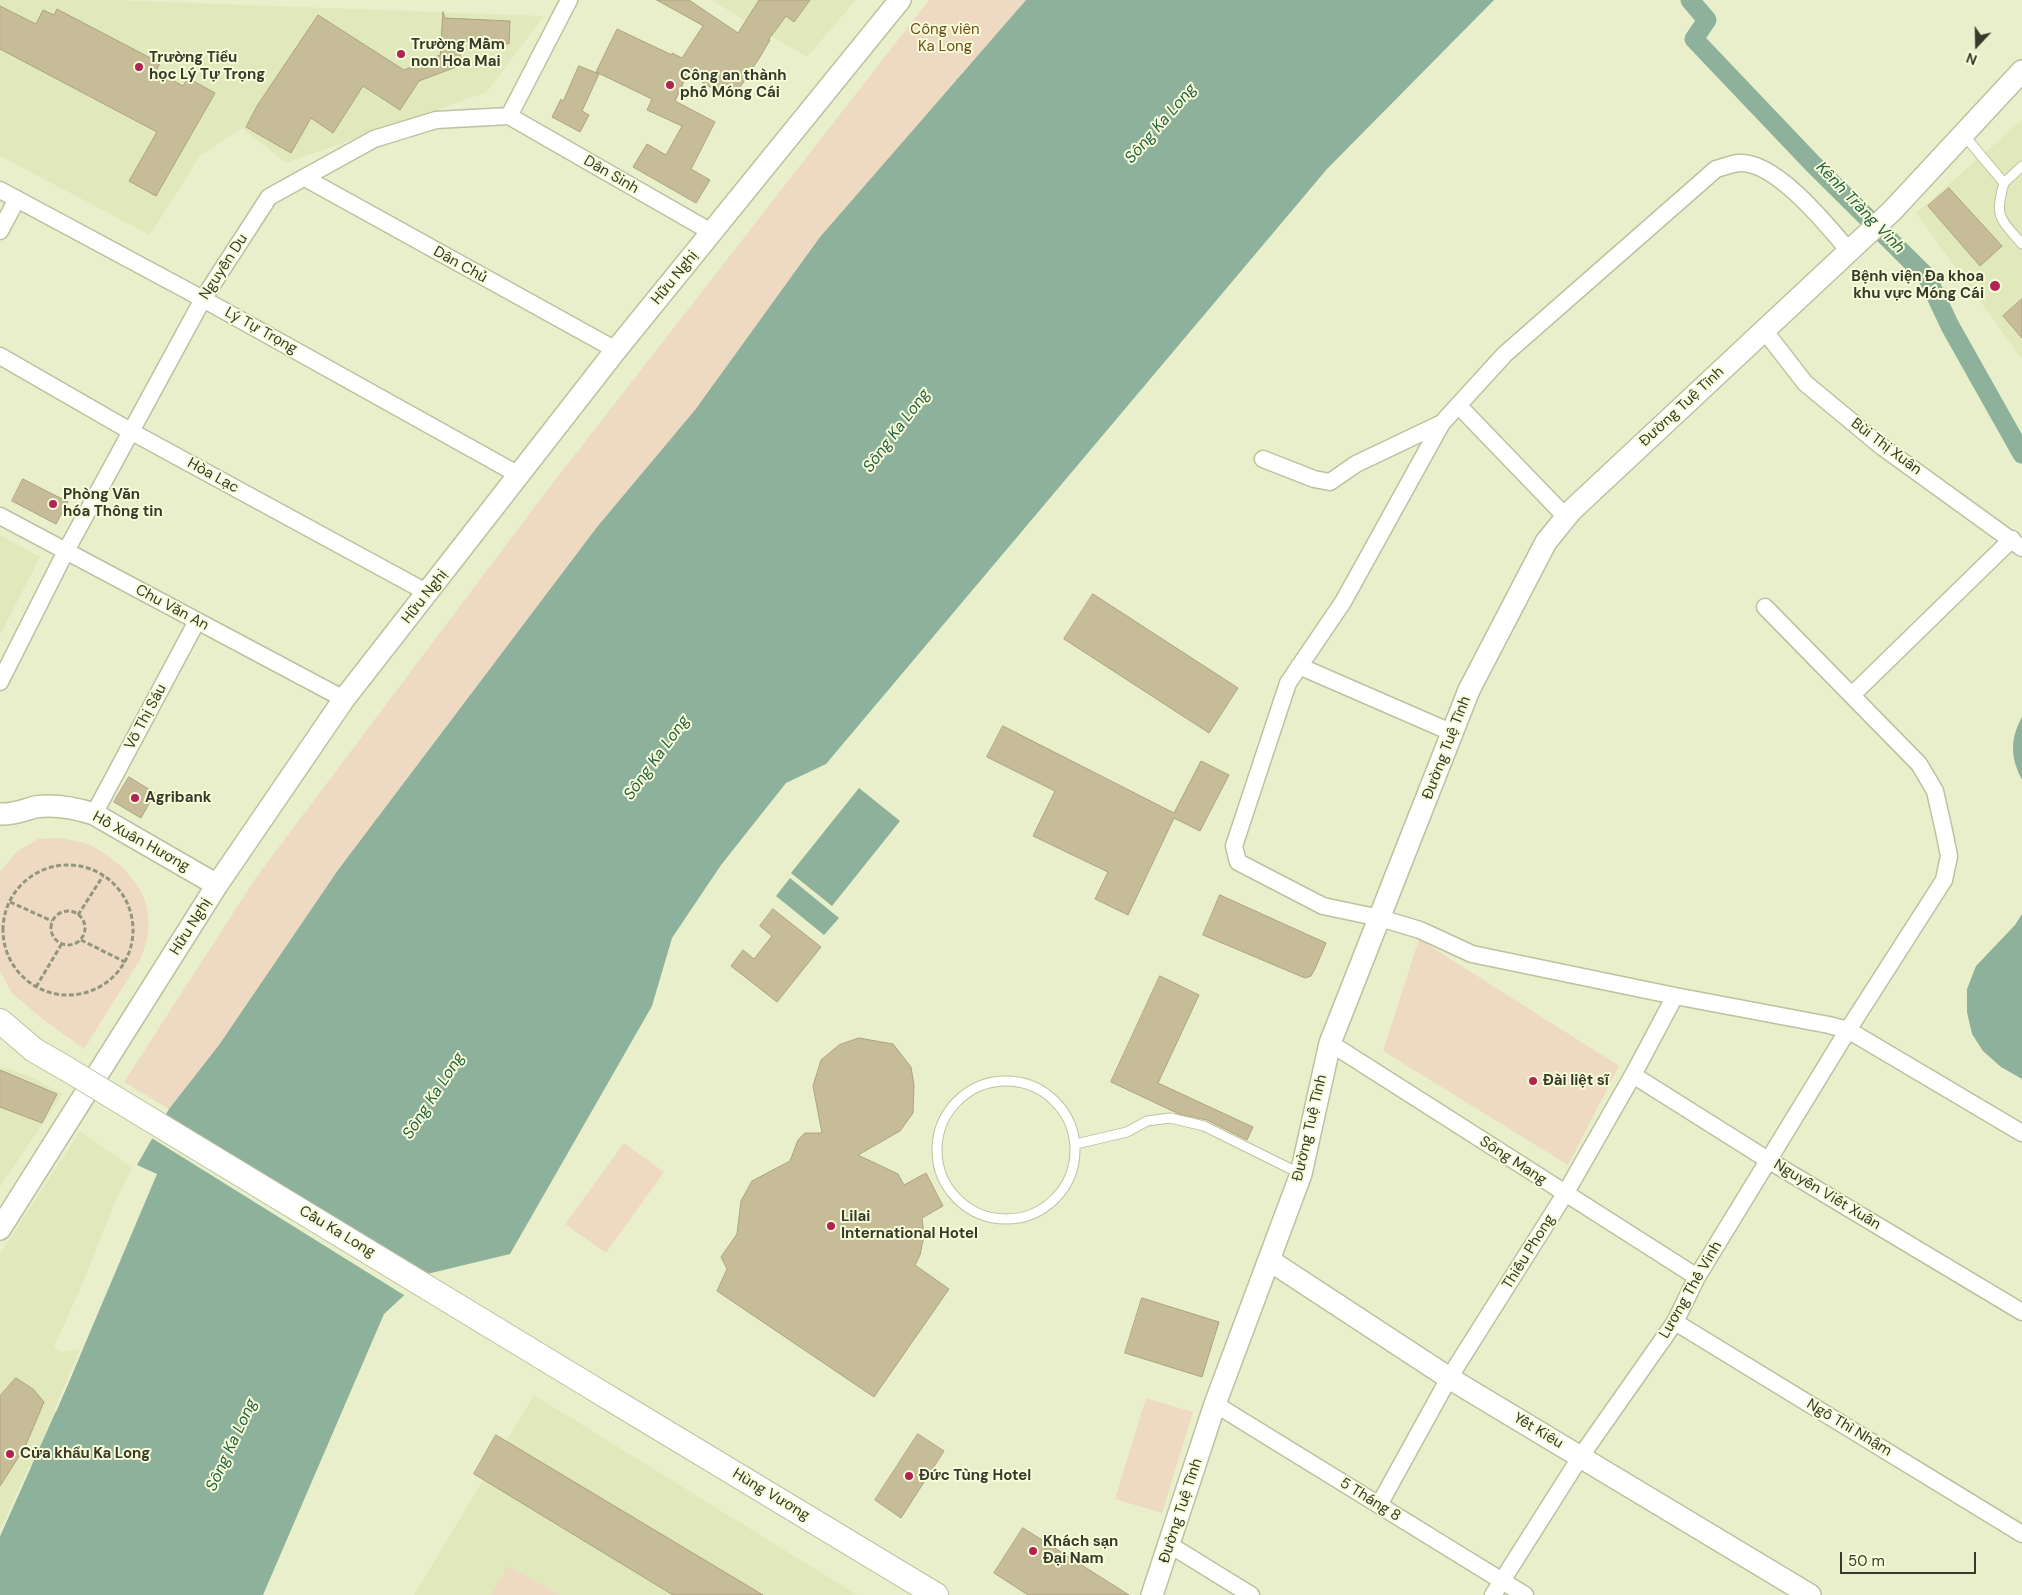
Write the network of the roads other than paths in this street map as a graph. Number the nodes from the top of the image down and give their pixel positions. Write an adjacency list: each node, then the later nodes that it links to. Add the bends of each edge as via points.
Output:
1 (570, 0): 4 (street)
2 (900, 0): 12 (street, Hữu Nghị)
3 (2022, 71): 5 (street, Đường Tuệ Tĩnh)
4 (509, 116): 7 (street, Nguyễn Du, via 436,120 374,140); 12 (street, Dân Sinh)
5 (1963, 134): 8 (lane); 14 (street, Đường Tuệ Tĩnh, via 1892,211)
6 (2022, 166): 8 (lane)
7 (305, 178): 15 (street, Nguyễn Du, via 269,197); 17 (street, Dân Chủ)
8 (2004, 182): 13 (lane, via 1999,200 2000,218)
9 (0, 190): 10 (street, Lý Tự Trọng)
10 (17, 199): 11 (street); 15 (street, Lý Tự Trọng)
11 (0, 230)
12 (712, 233): 17 (street, Hữu Nghị)
13 (2022, 244)
14 (1849, 250): 16 (street, Đường Tuệ Tĩnh); 19 (street, via 1818,214 1784,183 1757,167 1739,163 1716,169 1506,354)
15 (204, 299): 21 (street, Nguyễn Du); 23 (street, Lý Tự Trọng)
16 (1764, 330): 25 (street, Đường Tuệ Tĩnh); 26 (street, Bùi Thị Xuân, via 1805,383 1881,446)
17 (616, 350): 23 (street, Hữu Nghị)
18 (0, 356): 21 (street, Hòa Lạc)
19 (1458, 405): 20 (street); 25 (street)
20 (1442, 423): 22 (street, via 1356,464 1330,482); 31 (street, via 1343,602)
21 (132, 432): 27 (street, Nguyễn Du); 28 (street, Hòa Lạc)
22 (1263, 459)
23 (519, 476): 28 (street, Hữu Nghị)
24 (0, 516): 27 (street, Chu Văn An)
25 (1566, 517): 35 (street, Đường Tuệ Tĩnh, via 1546,542 1469,690)
26 (2017, 543): 33 (street)
27 (66, 551): 30 (street, Chu Văn An); 32 (street, Nguyễn Du)
28 (428, 593): 34 (street, Hữu Nghị)
29 (1765, 607): 33 (street, Lương Thế Vinh)
30 (197, 621): 34 (street, Chu Văn An); 37 (street, Võ Thị Sáu)
31 (1300, 666): 35 (street); 39 (street, via 1288,683 1234,846 1238,862 1323,906)
32 (0, 682)
33 (1852, 695): 42 (street, Lương Thế Vinh, via 1919,764 1935,791 1949,856 1944,880)
34 (344, 699): 38 (street, Hữu Nghị)
35 (1453, 733): 39 (street, Đường Tuệ Tĩnh)
36 (1, 814): 37 (street, Hồ Xuân Hương, via 57,806)
37 (94, 814): 38 (street, Hồ Xuân Hương)
38 (217, 885): 52 (street, Hữu Nghị)
39 (1380, 918): 40 (street, via 1420,930 1472,954); 44 (street, Đường Tuệ Tĩnh)
40 (1675, 996): 42 (street); 46 (street, Thiếu Phong)
41 (0, 1021): 45 (main road)
42 (1848, 1030): 47 (street); 49 (street, Lương Thế Vinh)
43 (0, 1039): 45 (main road)
44 (1330, 1044): 50 (street, Đường Tuệ Tĩnh); 51 (street, Sông Mang)
45 (34, 1050): 58 (main road, Cầu Ka Long, bridge)
46 (1633, 1075): 49 (street, Nguyễn Viết Xuân); 51 (street, Thiếu Phong)
47 (2022, 1133)
48 (1076, 1144): 48 (lane, via 1070,1123 1059,1105 1043,1091 1023,1083 1002,1081 981,1085 948,1111 940,1131 937,1152 941,1174 951,1193 968,1208 988,1217 1011,1220 1032,1215 1061,1192 1074,1166); 50 (lane, via 1127,1132 1147,1121 1170,1118 1204,1126)
49 (1768, 1160): 54 (street, Lương Thế Vinh); 55 (street, Nguyễn Viết Xuân)
50 (1301, 1174): 53 (street, Đường Tuệ Tĩnh)
51 (1565, 1194): 54 (street, Sông Mang); 57 (street, Thiếu Phong)
52 (0, 1229)
53 (1270, 1260): 57 (street, Yết Kiêu); 59 (street, Đường Tuệ Tĩnh)
54 (1697, 1277): 56 (street, Lương Thế Vinh)
55 (2022, 1312)
56 (1675, 1322): 60 (street, Lương Thế Vinh); 62 (street, Ngô Thì Nhậm)
57 (1449, 1378): 60 (street, Yết Kiêu); 61 (street, Thiếu Phong)
58 (606, 1396): 65 (main road, Hùng Vương)
59 (1215, 1404): 61 (street, 5 Tháng 8); 63 (street, Đường Tuệ Tĩnh)
60 (1581, 1456): 64 (street, Lương Thế Vinh); 70 (street, Yết Kiêu)
61 (1379, 1505): 64 (street, 5 Tháng 8)
62 (2022, 1534)
63 (1170, 1545): 66 (street, Đường Tuệ Tĩnh); 67 (street)
64 (1502, 1581): 68 (street, Lương Thế Vinh); 69 (street, 5 Tháng 8)
65 (936, 1595)
66 (1152, 1595)
67 (1251, 1595)
68 (1493, 1595)
69 (1525, 1595)
70 (1810, 1595)

